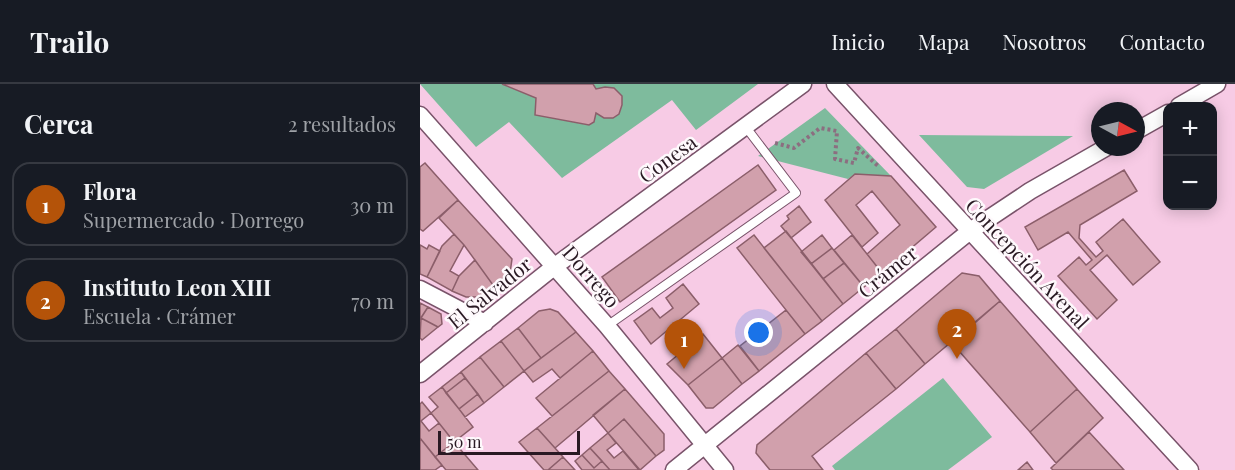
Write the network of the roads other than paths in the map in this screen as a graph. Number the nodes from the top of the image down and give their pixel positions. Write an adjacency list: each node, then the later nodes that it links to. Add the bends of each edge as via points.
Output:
1 (803, 84): 7 (street, Conesa)
2 (835, 84): 10 (street, Concepción Arenal)
3 (1217, 84): 4 (street)
4 (1186, 102)
5 (420, 115): 11 (street, Dorrego)
6 (1163, 115): 8 (street)
7 (751, 122): 11 (street, Conesa); 14 (lane, via 796,193)
8 (1145, 126)
9 (1091, 156): 10 (street, Crámer)
10 (970, 231): 16 (street, Crámer); 19 (street, Concepción Arenal)
11 (555, 266): 13 (street, El Salvador); 14 (street, Dorrego)
12 (420, 289): 13 (street)
13 (485, 323): 15 (street, El Salvador)
14 (608, 326): 16 (street, Dorrego)
15 (420, 374)
16 (705, 444): 17 (street, Crámer); 18 (street, Dorrego)
17 (674, 470)
18 (725, 470)
19 (1190, 470)

